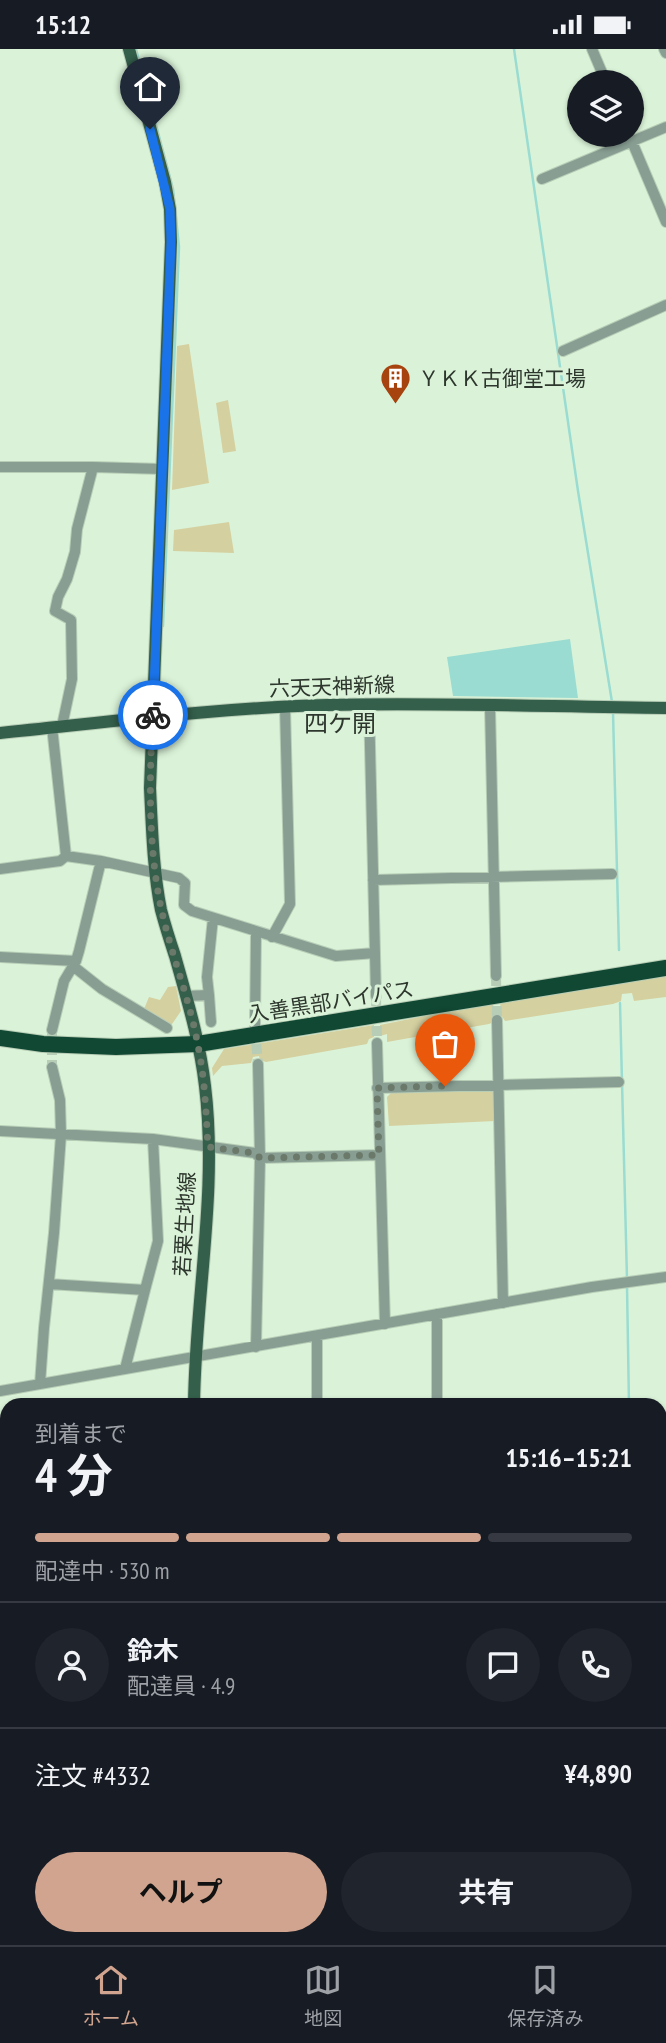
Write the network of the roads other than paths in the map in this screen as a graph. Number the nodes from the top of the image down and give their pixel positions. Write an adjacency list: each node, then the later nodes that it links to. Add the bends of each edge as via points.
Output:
1 (129, 49): 14 (main road, 若栗生地線, via 170,209)
2 (592, 49): 3 (street)
3 (602, 70)
4 (666, 127): 5 (street)
5 (644, 134)
6 (611, 147): 8 (street)
7 (635, 147): 9 (street)
8 (542, 179)
9 (666, 222)
10 (666, 305): 11 (street)
11 (563, 351)
12 (0, 467): 13 (street)
13 (93, 467): 14 (street); 20 (street, via 75,552 55,611 71,620 72,679)
14 (162, 469): 19 (main road, 若栗生地線)
15 (369, 704): 16 (main road, 六天天神新線); 17 (main road, 六天天神新線); 28 (street)
16 (490, 706): 18 (main road, 六天天神新線); 27 (street)
17 (285, 707): 19 (main road, 六天天神新線); 31 (street, via 290,904)
18 (666, 708)
19 (153, 716): 20 (main road, 六天天神新線); 25 (main road, 若栗生地線, via 150,788)
20 (57, 726): 21 (main road, 六天天神新線); 22 (street)
21 (0, 733)
22 (66, 856): 23 (street); 24 (street, via 60,861)
23 (101, 861): 25 (street); 34 (street)
24 (0, 869)
25 (156, 873): 29 (street, via 179,878 185,883 184,905); 38 (main road, 若栗生地線)
26 (612, 874): 27 (street)
27 (494, 877): 28 (street); 36 (street)
28 (373, 880): 32 (street)
29 (213, 918): 30 (street); 37 (street)
30 (256, 931): 31 (street); 42 (street)
31 (272, 937): 32 (street, via 336,955)
32 (375, 953): 39 (street)
33 (0, 957): 34 (street)
34 (75, 964): 43 (street, via 102,989); 44 (street, via 64,981)
35 (666, 968): 47 (highway, 入善黒部バイパス)
36 (496, 976)
37 (209, 995): 38 (street); 41 (street)
38 (186, 996): 47 (main road, 若栗生地線)
39 (376, 996)
40 (497, 1020): 51 (street)
41 (211, 1022)
42 (255, 1026)
43 (167, 1028)
44 (52, 1030)
45 (0, 1038): 47 (highway, 入善黒部バイパス, via 104,1047)
46 (377, 1043): 52 (street)
47 (198, 1044): 56 (main road, 若栗生地線)
48 (258, 1064): 58 (street)
49 (52, 1067): 54 (street, via 60,1100)
50 (619, 1082): 51 (street)
51 (498, 1085): 52 (street); 62 (street)
52 (377, 1088): 57 (street)
53 (0, 1132): 54 (street)
54 (61, 1135): 55 (street); 60 (street)
55 (153, 1139): 56 (street); 61 (street, via 158,1241)
56 (208, 1147): 58 (street, via 255,1153); 67 (main road, 若栗生地線)
57 (379, 1155): 58 (street); 64 (street)
58 (260, 1158): 66 (street)
59 (666, 1277): 62 (street)
60 (49, 1284): 61 (street); 69 (street)
61 (145, 1290): 68 (street)
62 (503, 1303): 63 (street)
63 (437, 1314): 64 (street); 73 (street)
64 (385, 1324): 65 (street)
65 (317, 1336): 66 (street); 72 (street)
66 (256, 1347): 67 (street)
67 (195, 1358): 68 (street); 71 (main road, 若栗生地線)
68 (125, 1369): 69 (street)
69 (40, 1384): 70 (street)
70 (0, 1391)
71 (194, 1398)
72 (317, 1398)
73 (437, 1398)

